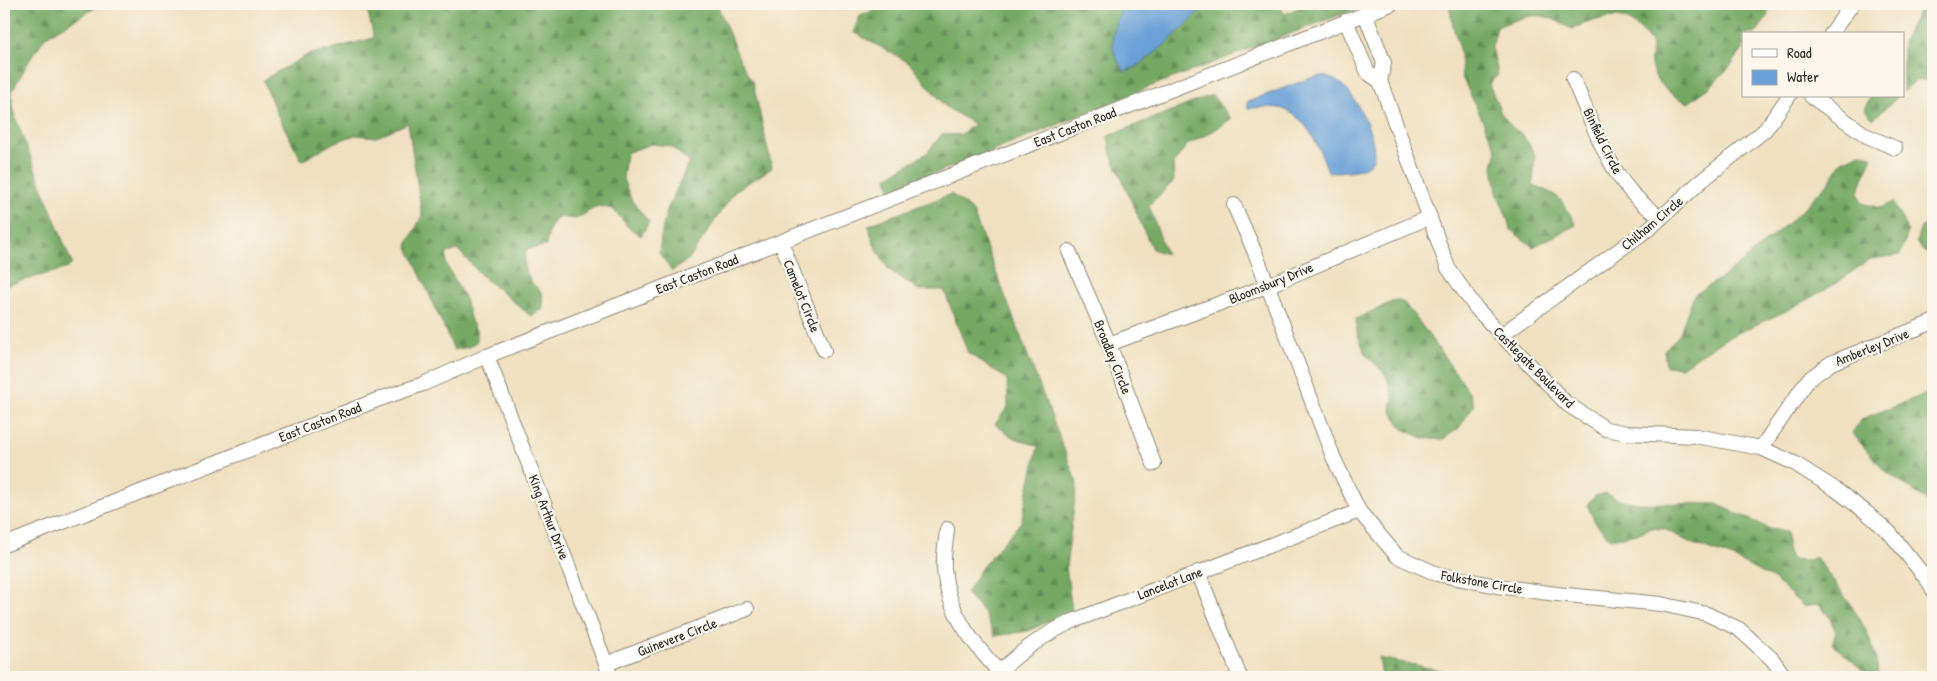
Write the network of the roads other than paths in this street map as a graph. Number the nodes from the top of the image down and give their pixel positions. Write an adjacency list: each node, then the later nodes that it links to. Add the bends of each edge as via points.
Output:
1 (1392, 4): 3 (street, East Caston Road)
2 (1852, 4): 5 (street)
3 (1365, 14): 4 (street, East Caston Road); 7 (street, Castlegate Boulevard, via 1384,63)
4 (1346, 21): 7 (street, Castlegate Boulevard, via 1368,73); 14 (street, East Caston Road)
5 (1832, 32)
6 (1574, 79): 13 (street, Binfield Circle, via 1616,172 1638,201)
7 (1380, 81): 12 (street, Castlegate Boulevard)
8 (1788, 98): 13 (street, Chilham Circle, via 1765,130)
9 (1814, 98): 10 (street, via 1867,136)
10 (1895, 148)
11 (1234, 205): 16 (street, Folkstone Circle)
12 (1430, 217): 16 (street, Bloomsbury Drive); 18 (street, Castlegate Boulevard, via 1448,268 1476,308)
13 (1661, 218): 18 (street, Chilham Circle)
14 (781, 242): 20 (street, Camelot Circle); 21 (street, East Caston Road)
15 (1069, 251): 19 (street, Broadley Circle)
16 (1267, 286): 19 (street, Bloomsbury Drive); 24 (street, Folkstone Circle, via 1334,459)
17 (1933, 322): 22 (street, Amberley Drive, via 1831,363 1808,380)
18 (1501, 335): 22 (street, Castlegate Boulevard, via 1567,404 1606,429 1696,436)
19 (1109, 344): 23 (street, Broadley Circle)
20 (824, 350)
21 (487, 356): 26 (street, East Caston Road, via 431,381); 30 (street, King Arthur Drive)
22 (1761, 448): 28 (street, Castlegate Boulevard, via 1794,463 1867,513 1890,533)
23 (1154, 464)
24 (1359, 511): 27 (street, Lancelot Lane); 33 (street, Folkstone Circle, via 1397,556 1437,574 1556,594 1662,604 1707,614 1739,629 1772,659)
25 (947, 529): 31 (street, via 944,566 953,607 965,632)
26 (4, 545)
27 (1198, 572): 31 (street, Lancelot Lane, via 1060,627 1024,649); 32 (street)
28 (1933, 590)
29 (747, 609): 30 (street, Guinevere Circle)
30 (608, 671)
31 (999, 676)
32 (1240, 677)
33 (1785, 677)

